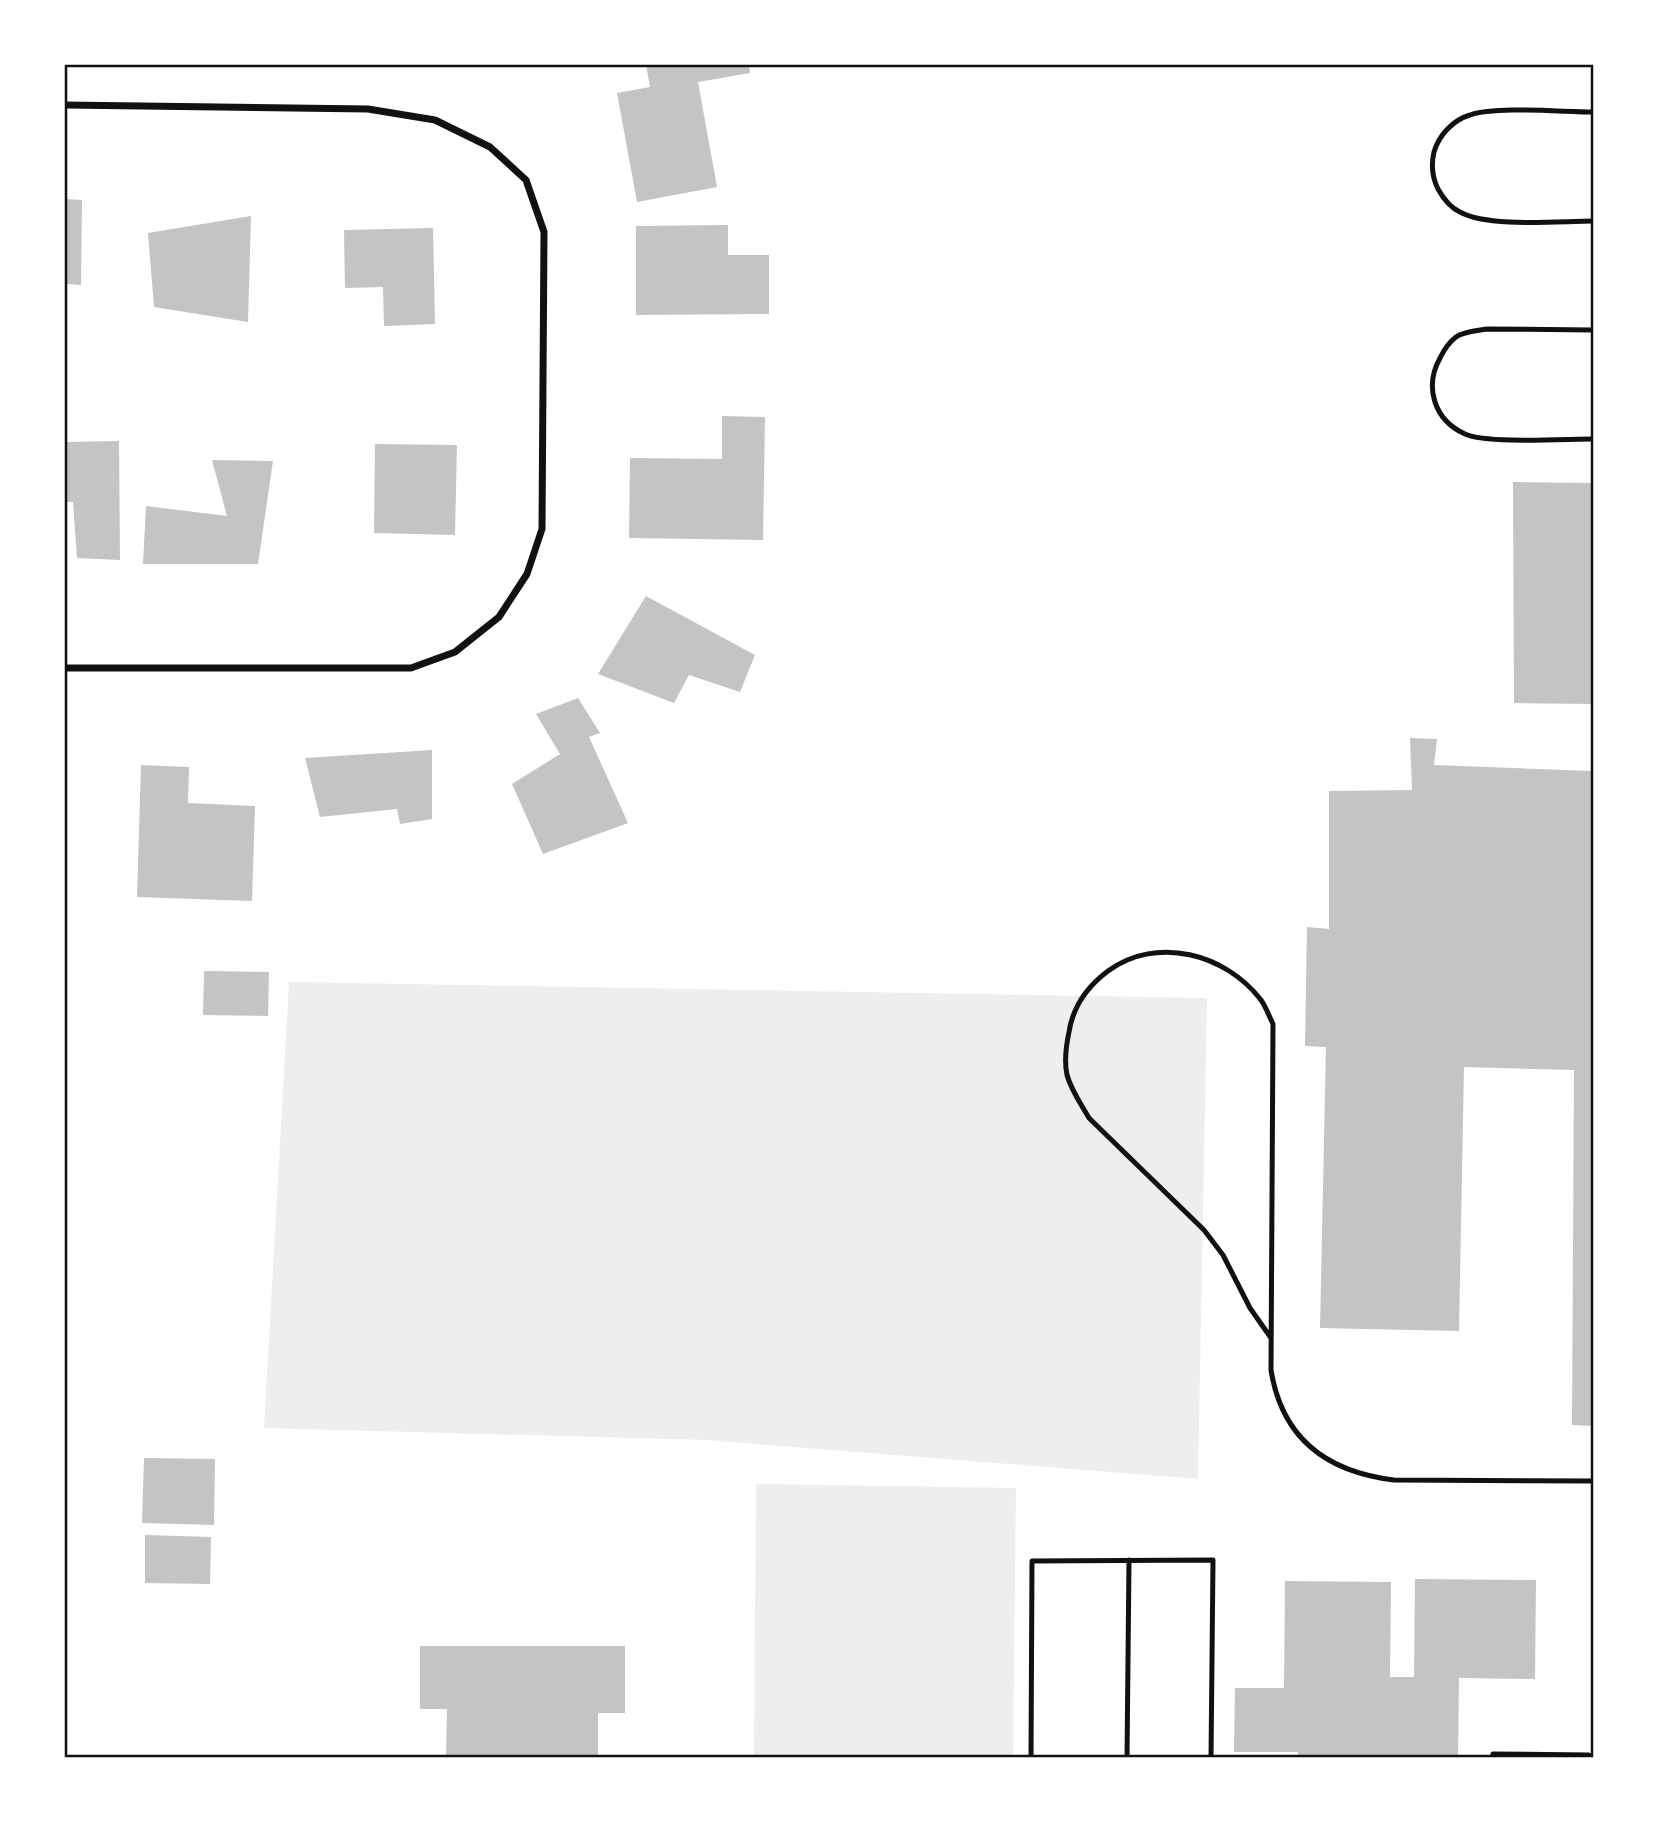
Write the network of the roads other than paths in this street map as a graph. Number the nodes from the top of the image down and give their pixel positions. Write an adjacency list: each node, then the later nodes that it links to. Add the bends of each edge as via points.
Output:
1 (65, 105): 6 (street, via 368,109 435,120 490,147 526,180 544,232 542,529 527,574 499,617 455,652 411,668)
2 (1593, 112): 3 (lane, via 1496,111 1466,116 1447,129 1433,164 1440,192 1458,212 1473,218)
3 (1593, 221)
4 (1593, 331): 5 (lane, via 1471,331 1445,348 1431,380 1442,416 1475,438)
5 (1593, 439)
6 (65, 668)
7 (1271, 1338): 7 (lane, via 1273,1024 1262,1001 1220,965 1191,954 1140,955 1117,965 1081,998 1070,1022 1067,1074 1089,1118 1204,1230); 8 (lane, via 1271,1370 1280,1406 1309,1446 1340,1467 1394,1480)
8 (1593, 1481)
9 (1129, 1560): 10 (lane, via 1032,1561); 11 (lane); 12 (lane, via 1213,1560)
10 (1031, 1758)
11 (1128, 1758)
12 (1211, 1758)
13 (1493, 1758): 14 (lane, via 1493,1754)
14 (1589, 1758)

